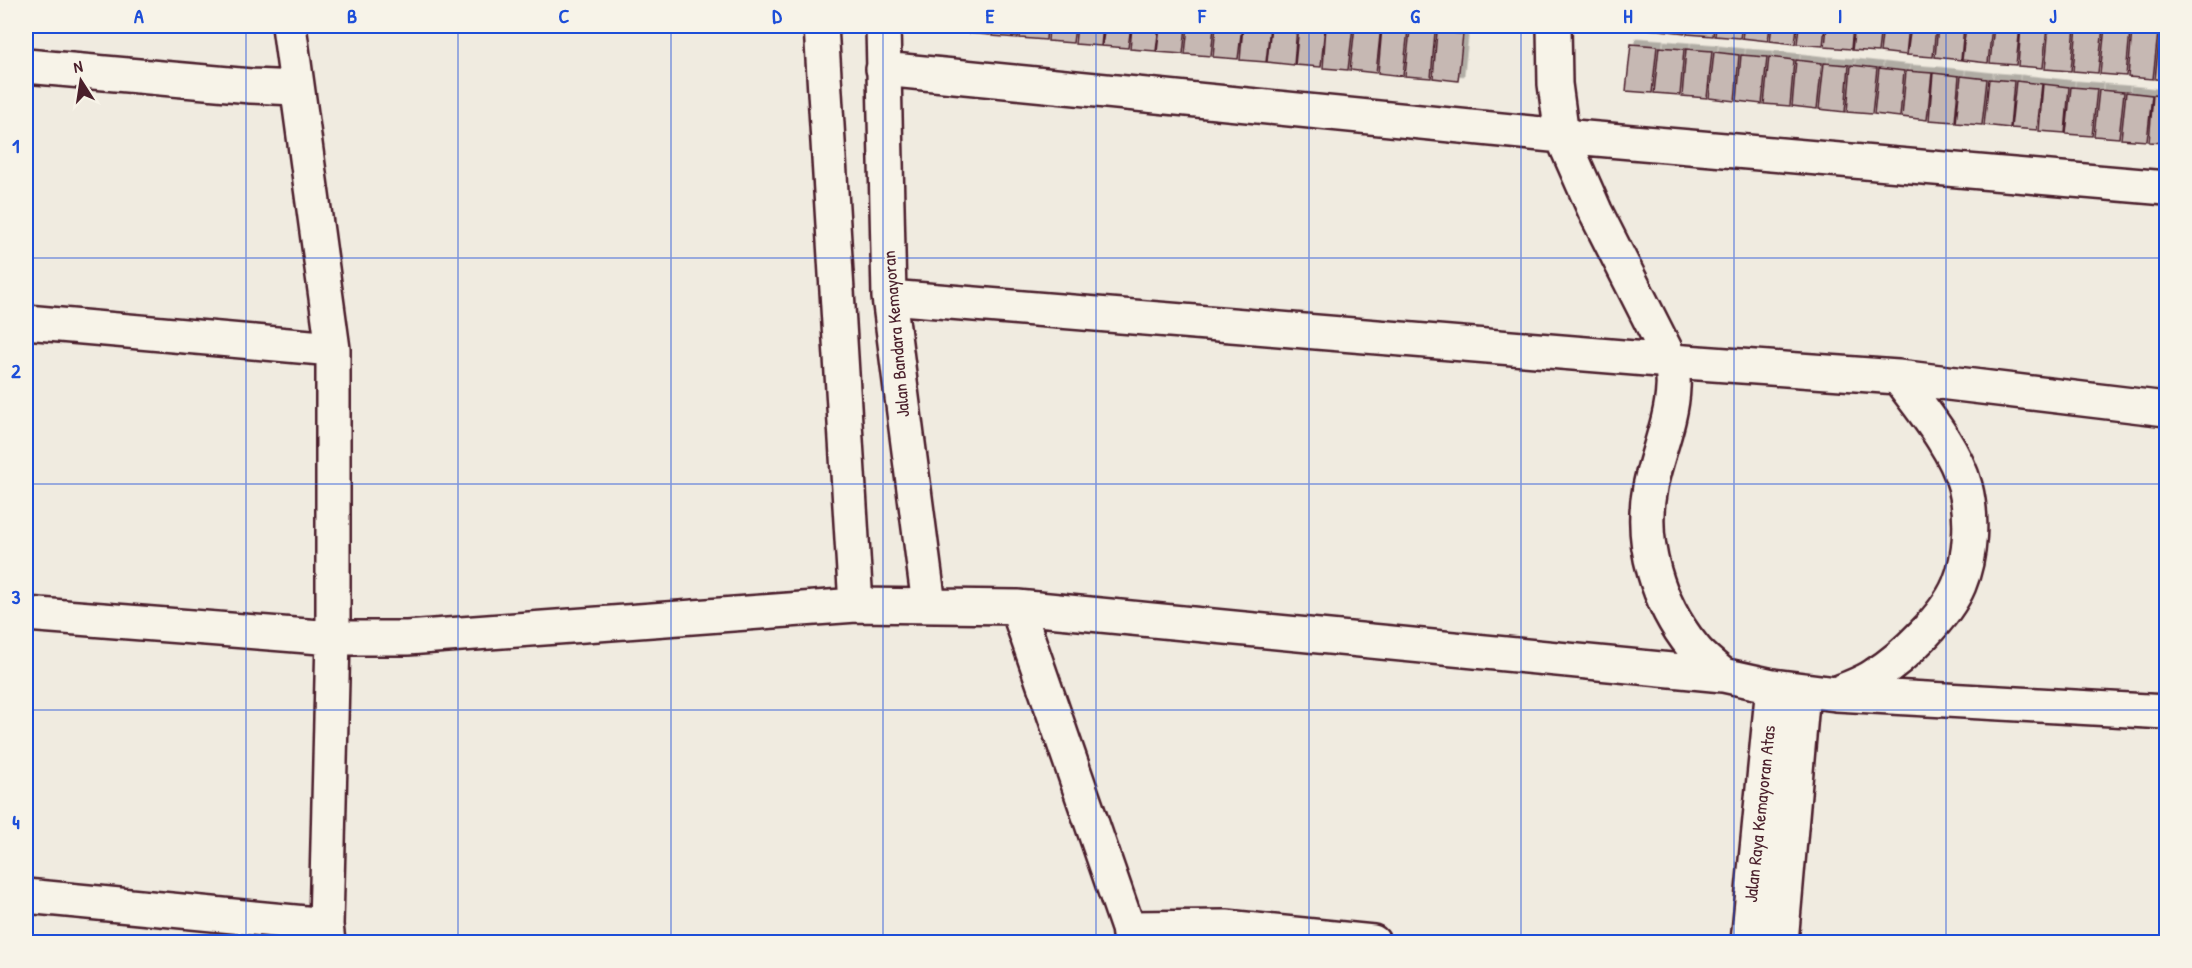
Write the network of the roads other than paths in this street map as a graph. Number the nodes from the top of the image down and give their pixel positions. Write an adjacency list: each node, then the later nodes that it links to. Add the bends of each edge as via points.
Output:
1 (289, 26): 7 (street)
2 (821, 26): 16 (street)
3 (883, 26): 6 (street, Jalan Bandara Kemayoran)
4 (1554, 26): 8 (street, via 1555,84)
5 (26, 66): 7 (street)
6 (883, 69): 8 (street); 10 (street, Jalan Bandara Kemayoran)
7 (296, 88): 12 (street)
8 (1562, 136): 9 (street); 13 (street)
9 (2166, 188)
10 (889, 297): 13 (street); 17 (street, Jalan Bandara Kemayoran)
11 (26, 322): 12 (street)
12 (333, 349): 20 (street)
13 (1671, 361): 14 (street); 21 (street, via 1670,408 1649,490 1650,556 1658,589 1675,622 1694,649)
14 (1898, 377): 15 (street); 23 (street, via 1951,455 1965,485 1968,549 1959,586 1909,650 1875,676)
15 (2166, 409)
16 (856, 605): 17 (street); 20 (street, via 407,638)
17 (929, 605): 18 (street)
18 (1017, 607): 21 (street); 27 (street)
19 (26, 614): 20 (street)
20 (333, 638): 26 (street)
21 (1723, 675): 22 (street)
22 (1788, 689): 23 (street); 29 (street, Jalan Raya Kemayoran Atas); 30 (street, Jalan Raya Kemayoran Atas)
23 (1836, 694): 24 (street)
24 (2166, 712)
25 (26, 896): 26 (street)
26 (327, 934)
27 (1129, 935): 28 (street, via 1226,927)
28 (1373, 942)
29 (1748, 942)
30 (1781, 942)

